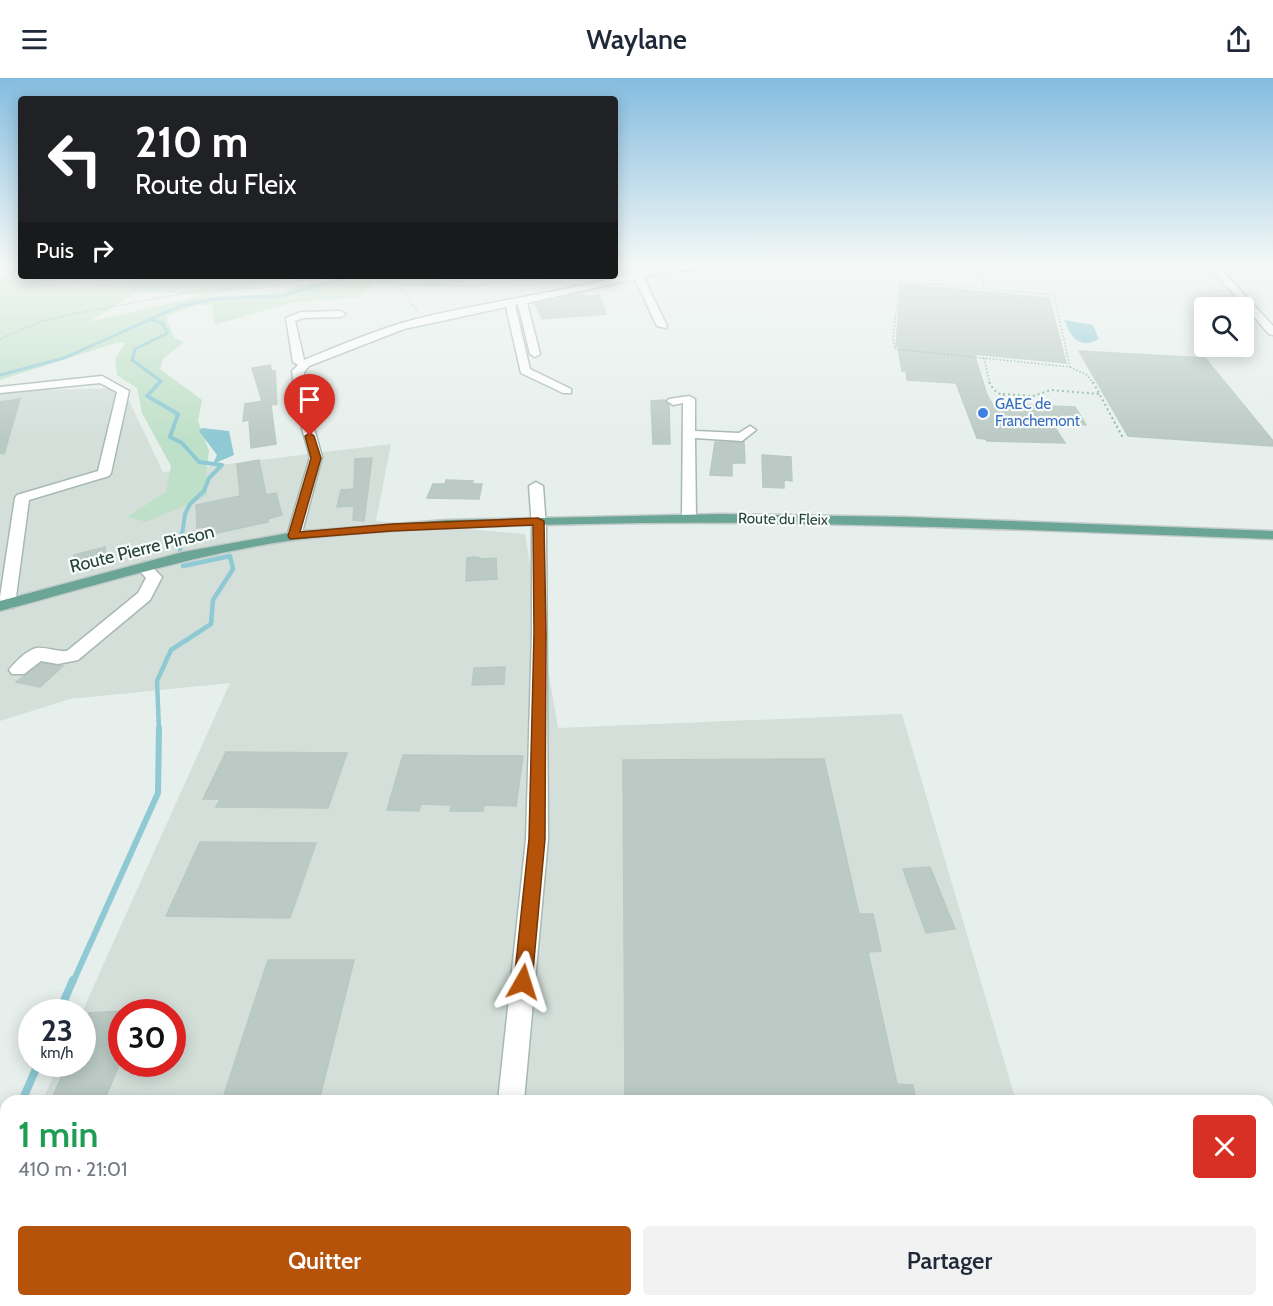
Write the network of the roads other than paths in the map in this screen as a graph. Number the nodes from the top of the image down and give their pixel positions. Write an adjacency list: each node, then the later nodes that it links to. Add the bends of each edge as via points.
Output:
1 (291, 323): 6 (street, via 298,362)
2 (413, 323): 6 (street, via 382,331)
3 (514, 323): 8 (street, via 525,371)
4 (527, 323): 5 (street)
5 (535, 354)
6 (305, 364): 17 (street, via 298,371 316,458)
7 (0, 390): 19 (street, via 102,379 123,391 104,473 22,498)
8 (567, 391)
9 (673, 401): 12 (street, via 689,399)
10 (675, 429): 12 (street)
11 (750, 430): 12 (street, via 742,437)
12 (689, 432): 14 (street)
13 (536, 486): 15 (street)
14 (689, 518): 15 (main road, Route du Fleix); 16 (main road, Route du Fleix)
15 (538, 521): 17 (main road, Route du Fleix); 21 (street, via 537,839)
16 (1273, 535)
17 (294, 536): 18 (main road, Route Pierre Pinson)
18 (144, 567): 19 (main road, Route Pierre Pinson); 20 (street, via 154,577 144,596 111,625 72,656 38,654)
19 (3, 605)
20 (18, 670)
21 (512, 1095)

